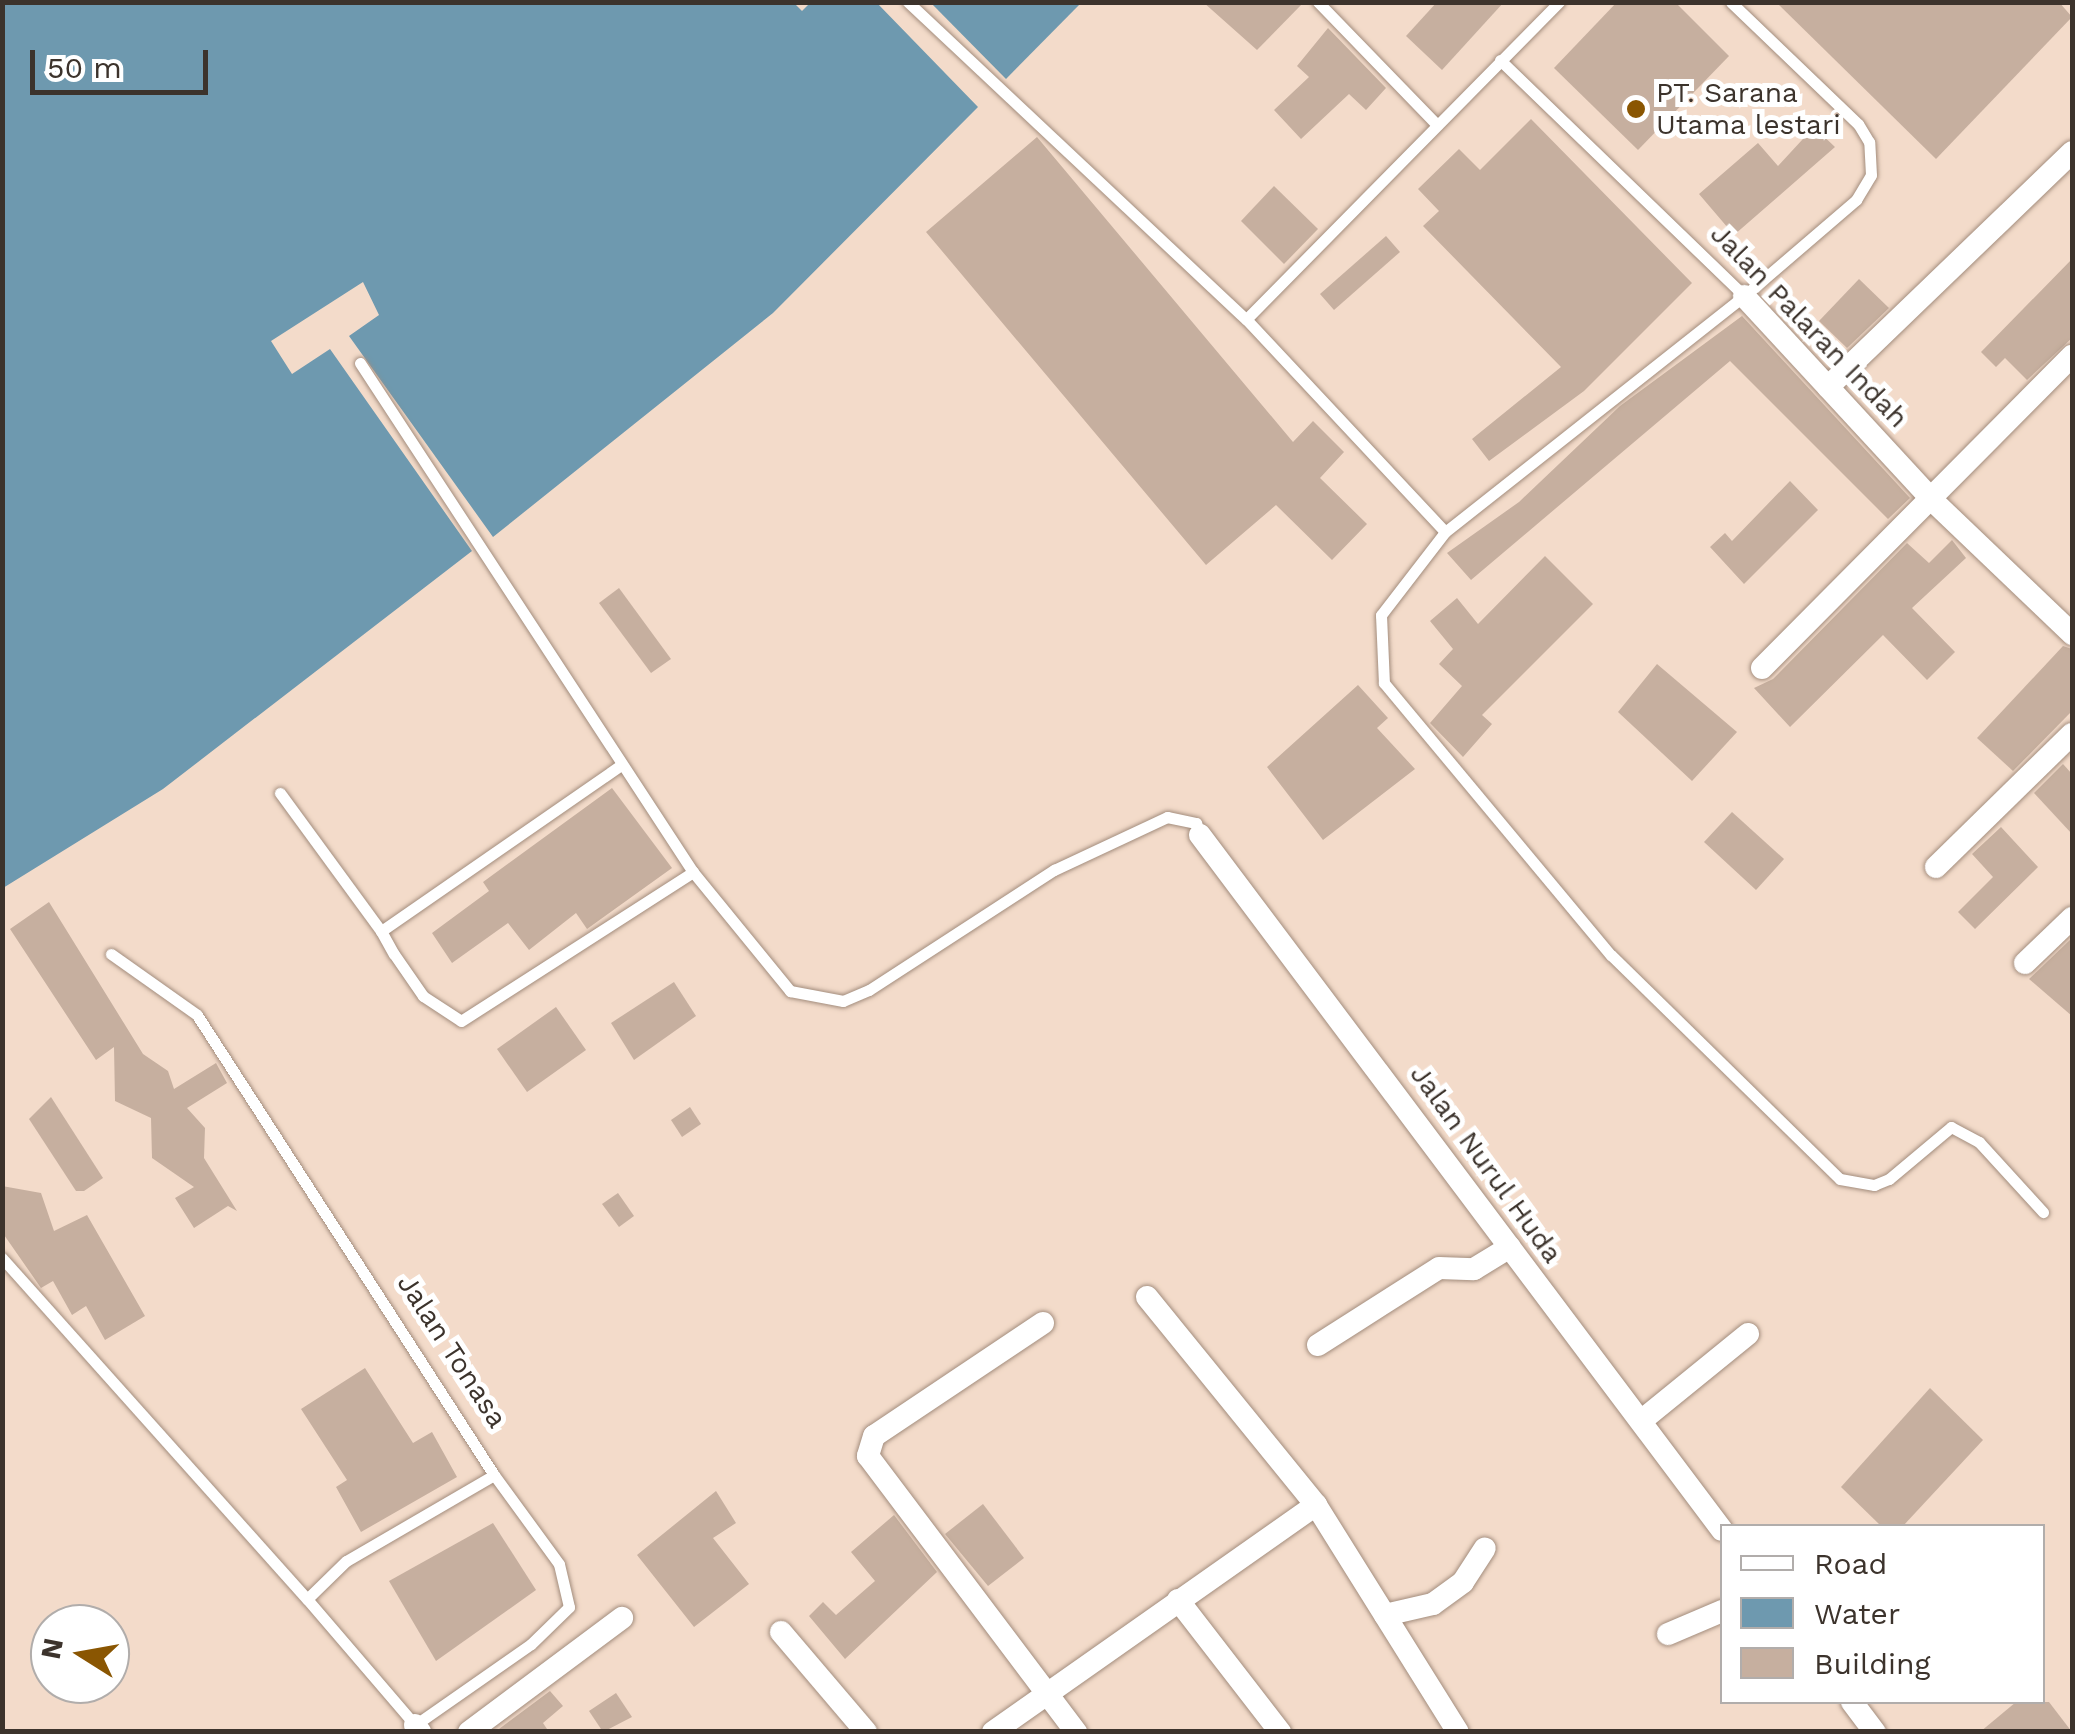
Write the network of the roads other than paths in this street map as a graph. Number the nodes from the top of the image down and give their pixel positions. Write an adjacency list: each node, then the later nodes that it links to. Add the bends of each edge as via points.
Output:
1 (908, 2): 9 (lane)
2 (1318, 2): 6 (lane)
3 (1560, 2): 5 (lane)
4 (1731, 2): 8 (lane, via 1858,124 1872,161 1856,200)
5 (1500, 60): 6 (lane); 8 (lane, Jalan Palaran Indah)
6 (1436, 124): 9 (lane)
7 (2072, 152): 12 (street)
8 (1744, 296): 12 (street, Jalan Palaran Indah); 14 (lane)
9 (1246, 319): 14 (lane)
10 (2072, 356): 13 (street)
11 (360, 363): 18 (lane)
12 (1828, 388): 13 (street, Jalan Palaran Indah)
13 (1932, 500): 15 (street, Jalan Palaran Indah); 16 (street)
14 (1445, 532): 27 (lane, via 1380,615 1384,683 1611,954 1840,1178 1874,1185 1889,1179 1952,1127 1980,1142)
15 (2072, 634)
16 (1762, 668)
17 (2072, 734): 21 (street)
18 (621, 765): 22 (lane); 24 (lane)
19 (280, 792): 24 (lane)
20 (1200, 835): 22 (lane, via 1180,815 1118,837 843,1001 790,991); 28 (street, Jalan Nurul Huda)
21 (1936, 868)
22 (693, 872): 24 (lane, via 461,1020 423,996)
23 (2072, 918): 26 (street)
24 (381, 932)
25 (110, 954): 35 (lane, Jalan Tonasa, via 198,1015)
26 (2025, 964)
27 (2043, 1212)
28 (1510, 1247): 33 (street, via 1474,1269 1439,1268); 34 (street, Jalan Nurul Huda)
29 (2, 1258): 39 (lane)
30 (1147, 1297): 36 (street)
31 (1043, 1323): 46 (street, via 874,1436 868,1456)
32 (1748, 1334): 34 (street)
33 (1318, 1345)
34 (1641, 1422): 37 (street, Jalan Nurul Huda)
35 (494, 1476): 39 (lane, via 346,1561); 48 (lane, Jalan Tonasa, via 558,1564 569,1607 531,1644)
36 (1316, 1504): 40 (street); 42 (street)
37 (1720, 1527)
38 (1485, 1548): 42 (street, via 1462,1582 1433,1604)
39 (307, 1599): 48 (lane)
40 (1178, 1600): 46 (street); 53 (street)
41 (1720, 1612): 45 (street)
42 (1386, 1615): 54 (street)
43 (622, 1618): 49 (street)
44 (781, 1632): 50 (street)
45 (1668, 1634)
46 (1048, 1694): 51 (street); 52 (street)
47 (1853, 1704): 55 (street)
48 (417, 1728)
49 (469, 1732)
50 (866, 1732)
51 (993, 1732)
52 (1076, 1732)
53 (1280, 1732)
54 (1458, 1732)
55 (1874, 1732)

